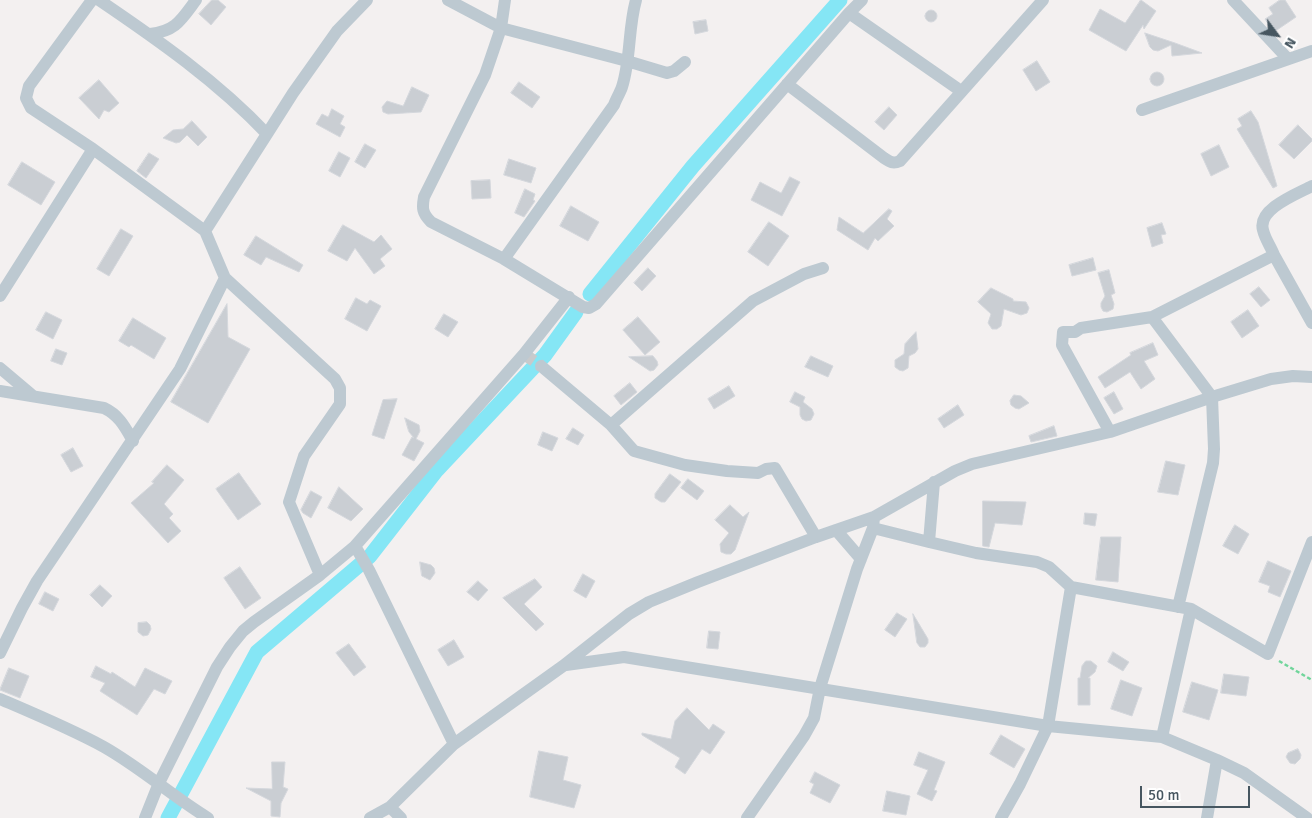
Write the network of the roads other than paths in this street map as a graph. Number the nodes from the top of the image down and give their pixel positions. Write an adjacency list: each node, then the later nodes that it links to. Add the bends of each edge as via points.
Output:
1 (92, 0): 22 (street, via 29,86 26,98 31,108)
2 (99, 0): 13 (street)
3 (196, 0): 13 (street, via 174,27)
4 (366, 0): 21 (street, via 337,30)
5 (448, 0): 12 (street)
6 (505, 0): 12 (street)
7 (636, 0): 16 (street, via 631,18)
8 (862, 0): 11 (street)
9 (1043, 0): 19 (street)
10 (1233, 0): 15 (street)
11 (849, 13): 18 (street); 19 (street)
12 (501, 28): 16 (street); 26 (street, via 479,89 424,197 422,208 424,216 431,222)
13 (150, 34): 21 (street, via 233,100)
14 (1312, 51): 15 (street)
15 (1288, 59): 20 (street)
16 (628, 60): 17 (street, via 667,73); 26 (street, via 614,105)
17 (685, 62)
18 (786, 84): 19 (street, via 895,163); 30 (street, via 596,304 583,307)
19 (961, 91)
20 (1142, 110)
21 (267, 134): 24 (street)
22 (93, 148): 24 (street); 29 (street)
23 (1312, 186): 25 (street, via 1268,212 1263,220 1262,229)
24 (205, 231): 28 (street)
25 (1274, 255): 31 (street); 32 (street)
26 (504, 259): 30 (street)
27 (823, 268): 39 (street, via 804,274 753,301)
28 (226, 278): 41 (street, via 180,369); 50 (street, via 335,379 340,388 340,404 304,456 289,502)
29 (0, 296)
30 (569, 297): 48 (street, via 524,354)
31 (1152, 316): 38 (street); 40 (street, via 1063,332 1062,345)
32 (1312, 323)
33 (540, 366): 39 (street)
34 (0, 368): 37 (street)
35 (1312, 377): 38 (street, via 1271,379)
36 (0, 391): 37 (street)
37 (32, 395): 41 (street, via 113,412)
38 (1212, 396): 40 (street); 52 (street, via 1213,463)
39 (611, 425): 45 (street, via 634,451 685,465 758,473 775,468)
40 (1110, 432): 42 (street, via 972,464)
41 (133, 441): 53 (street, via 38,581)
42 (934, 482): 43 (street); 46 (street)
43 (873, 522): 44 (street); 46 (street); 49 (street)
44 (836, 530): 45 (street); 49 (street)
45 (816, 537): 54 (street, via 649,602)
46 (929, 542): 51 (street, via 1037,562 1049,566)
47 (1312, 542): 52 (street, via 1268,654)
48 (355, 546): 50 (street); 59 (street)
49 (861, 558): 55 (street)
50 (320, 575): 61 (street, via 254,622 230,647)
51 (1071, 587): 52 (street); 57 (street)
52 (1185, 608): 58 (street)
53 (0, 653)
54 (563, 666): 55 (street, via 624,657); 59 (street)
55 (820, 688): 57 (street); 67 (street, via 814,718)
56 (0, 699): 61 (street, via 104,748)
57 (1048, 726): 58 (street); 68 (street)
58 (1162, 737): 60 (street)
59 (454, 744): 62 (street)
60 (1217, 760): 69 (street); 70 (street, via 1244,774)
61 (159, 783): 63 (street); 64 (street)
62 (390, 806): 65 (street); 66 (street)
63 (146, 818)
64 (208, 818)
65 (370, 818)
66 (401, 818)
67 (748, 818)
68 (1000, 818)
69 (1207, 818)
70 (1307, 818)

